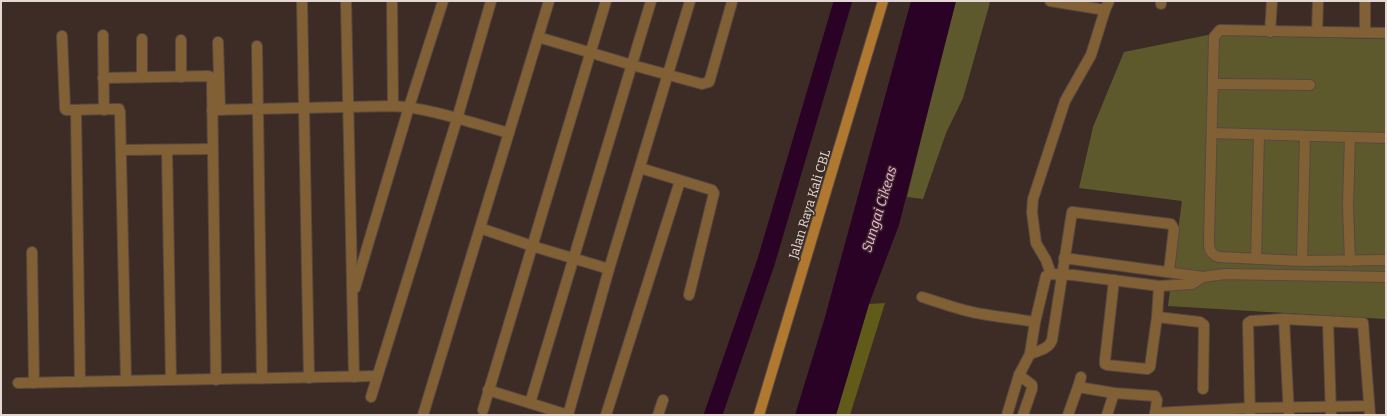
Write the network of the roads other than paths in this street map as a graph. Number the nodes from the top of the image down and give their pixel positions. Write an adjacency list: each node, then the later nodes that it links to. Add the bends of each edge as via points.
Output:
1 (302, 1): 39 (street)
2 (346, 1): 37 (street)
3 (392, 1): 36 (street)
4 (443, 1): 38 (street)
5 (491, 1): 44 (street)
6 (549, 1): 23 (street)
7 (606, 1): 28 (street)
8 (651, 1): 29 (street)
9 (690, 1): 30 (street)
10 (883, 1): 109 (main road, Jalan Raya Kali CBL)
11 (1050, 1): 16 (street)
12 (1272, 1): 17 (street)
13 (1318, 1): 18 (street)
14 (1365, 1): 19 (street)
15 (732, 2): 30 (street, via 709,82 702,84)
16 (1107, 5): 67 (street, via 1091,54 1065,101 1033,199 1036,243)
17 (1270, 32): 18 (street); 34 (street, via 1217,32 1214,37)
18 (1317, 32): 19 (street)
19 (1365, 32): 20 (street)
20 (1386, 33)
21 (103, 35): 33 (street)
22 (62, 36): 41 (street, via 64,107 66,110)
23 (538, 38): 28 (street); 45 (street)
24 (142, 39): 31 (street)
25 (181, 40): 32 (street)
26 (218, 42): 43 (street)
27 (257, 46): 40 (street)
28 (590, 53): 29 (street); 57 (street)
29 (632, 65): 30 (street); 59 (street)
30 (668, 74): 54 (street)
31 (142, 77): 32 (street); 33 (street)
32 (180, 77): 43 (street, via 211,77)
33 (103, 78): 42 (street)
34 (1213, 84): 35 (street); 46 (street)
35 (1310, 85)
36 (393, 106): 37 (street); 38 (street)
37 (348, 107): 39 (street); 75 (street)
38 (409, 107): 44 (street); 75 (street)
39 (304, 108): 40 (street); 85 (street)
40 (258, 109): 43 (street); 84 (street)
41 (76, 110): 42 (street); 89 (street)
42 (104, 110): 52 (street, via 116,109 120,112)
43 (216, 110): 51 (street)
44 (457, 119): 45 (street); 82 (street)
45 (509, 133): 56 (street)
46 (1212, 133): 47 (street); 60 (street, via 1209,250 1218,257)
47 (1259, 135): 48 (street); 60 (street)
48 (1305, 136): 49 (street); 62 (street)
49 (1350, 137): 50 (street); 63 (street)
50 (1386, 138)
51 (212, 149): 53 (street); 87 (street)
52 (121, 150): 53 (street); 88 (street)
53 (167, 150): 86 (street)
54 (640, 168): 55 (street); 65 (street)
55 (680, 181): 73 (street, via 713,190 714,194); 107 (street)
56 (480, 228): 57 (street); 105 (street)
57 (532, 246): 59 (street); 93 (street)
58 (32, 252): 90 (street)
59 (573, 258): 65 (street); 97 (street)
60 (1256, 259): 62 (street)
61 (1386, 260): 63 (street)
62 (1302, 261): 63 (street)
63 (1350, 261)
64 (1063, 266): 66 (street); 66 (street, via 1072,212 1171,224 1174,229); 67 (street); 70 (street); 80 (street, via 1050,345)
65 (609, 269): 106 (street)
66 (1173, 272): 68 (street); 72 (street, via 1180,280)
67 (1051, 274): 79 (street, via 1045,277)
68 (1203, 277): 69 (street, via 1225,274); 72 (street, via 1192,284)
69 (1386, 277)
70 (1114, 280): 71 (street); 76 (street, via 1105,364 1149,369)
71 (1159, 286): 72 (street); 76 (street)
72 (1174, 286)
73 (689, 294)
74 (922, 297): 79 (street, via 982,314)
75 (352, 298): 83 (street)
76 (1157, 317): 92 (street, via 1203,323)
77 (1284, 319): 78 (street); 101 (street); 102 (street, via 1248,323)
78 (1328, 321): 99 (street); 100 (street, via 1363,323)
79 (1035, 322): 80 (street)
80 (1030, 354): 81 (street)
81 (1019, 375): 110 (street); 111 (street, via 1032,385)
82 (377, 376): 83 (street); 95 (street)
83 (354, 377): 85 (street)
84 (262, 378): 85 (street); 87 (street)
85 (309, 378)
86 (171, 380): 87 (street); 88 (street)
87 (216, 380)
88 (126, 381): 89 (street)
89 (80, 382): 90 (street)
90 (34, 383): 91 (street)
91 (18, 384)
92 (1203, 389)
93 (488, 390): 97 (street); 98 (street)
94 (1114, 393): 104 (street, via 1155,396); 112 (street, via 1079,382); 113 (street)
95 (371, 397)
96 (663, 400): 108 (street)
97 (530, 403): 106 (street)
98 (483, 410)
99 (1330, 410): 100 (street); 101 (street)
100 (1369, 410)
101 (1289, 411): 102 (street)
102 (1250, 412): 103 (street)
103 (1213, 413): 104 (street)
104 (1155, 414)
105 (423, 415)
106 (568, 415)
107 (606, 415)
108 (658, 415)
109 (760, 415)
110 (1007, 415)
111 (1023, 415)
112 (1068, 415)
113 (1107, 415)

